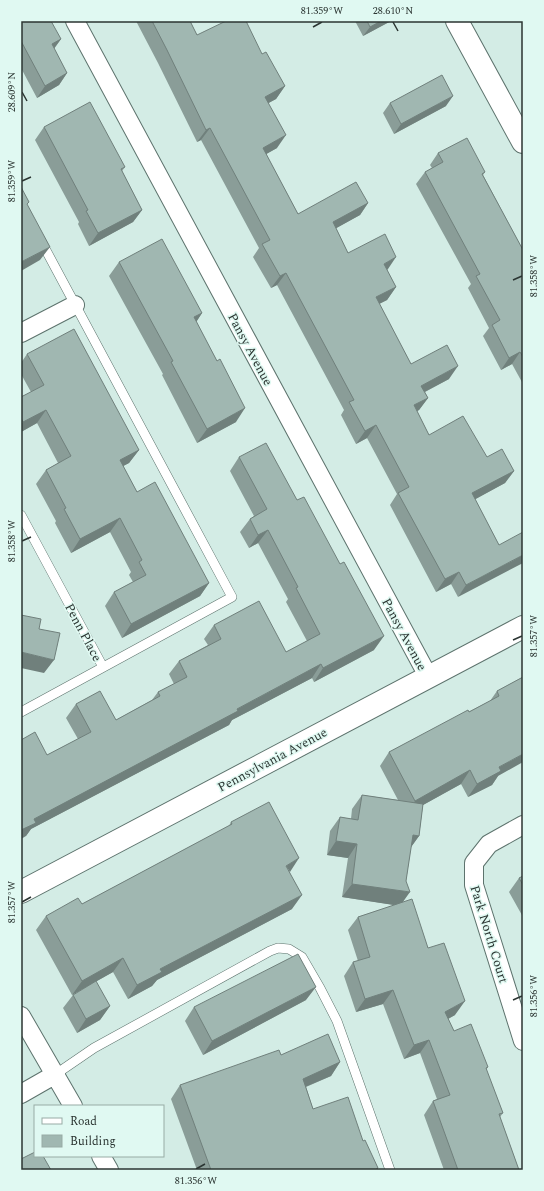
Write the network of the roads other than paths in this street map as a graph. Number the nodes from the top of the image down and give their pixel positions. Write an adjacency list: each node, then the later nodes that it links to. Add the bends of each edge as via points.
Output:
1 (75, 21): 10 (street, Pansy Avenue)
2 (457, 21): 3 (street)
3 (523, 142)
4 (35, 231): 5 (lane)
5 (75, 305): 6 (street); 9 (lane, via 232,597)
6 (21, 333)
7 (21, 515): 9 (lane, Penn Place)
8 (523, 627): 10 (street, Pennsylvania Avenue)
9 (103, 667): 11 (lane, Penn Place)
10 (428, 676): 13 (street, Pennsylvania Avenue)
11 (21, 712)
12 (523, 825): 15 (street, Park North Court, via 489,844 474,863 474,885)
13 (21, 892)
14 (21, 1016): 16 (street)
15 (523, 1041)
16 (56, 1074): 17 (street); 18 (street); 21 (lane, via 94,1048 270,951 278,948 289,949 302,957 337,1021)
17 (21, 1094)
18 (72, 1105)
19 (102, 1157): 20 (street)
20 (108, 1170)
21 (390, 1170)

